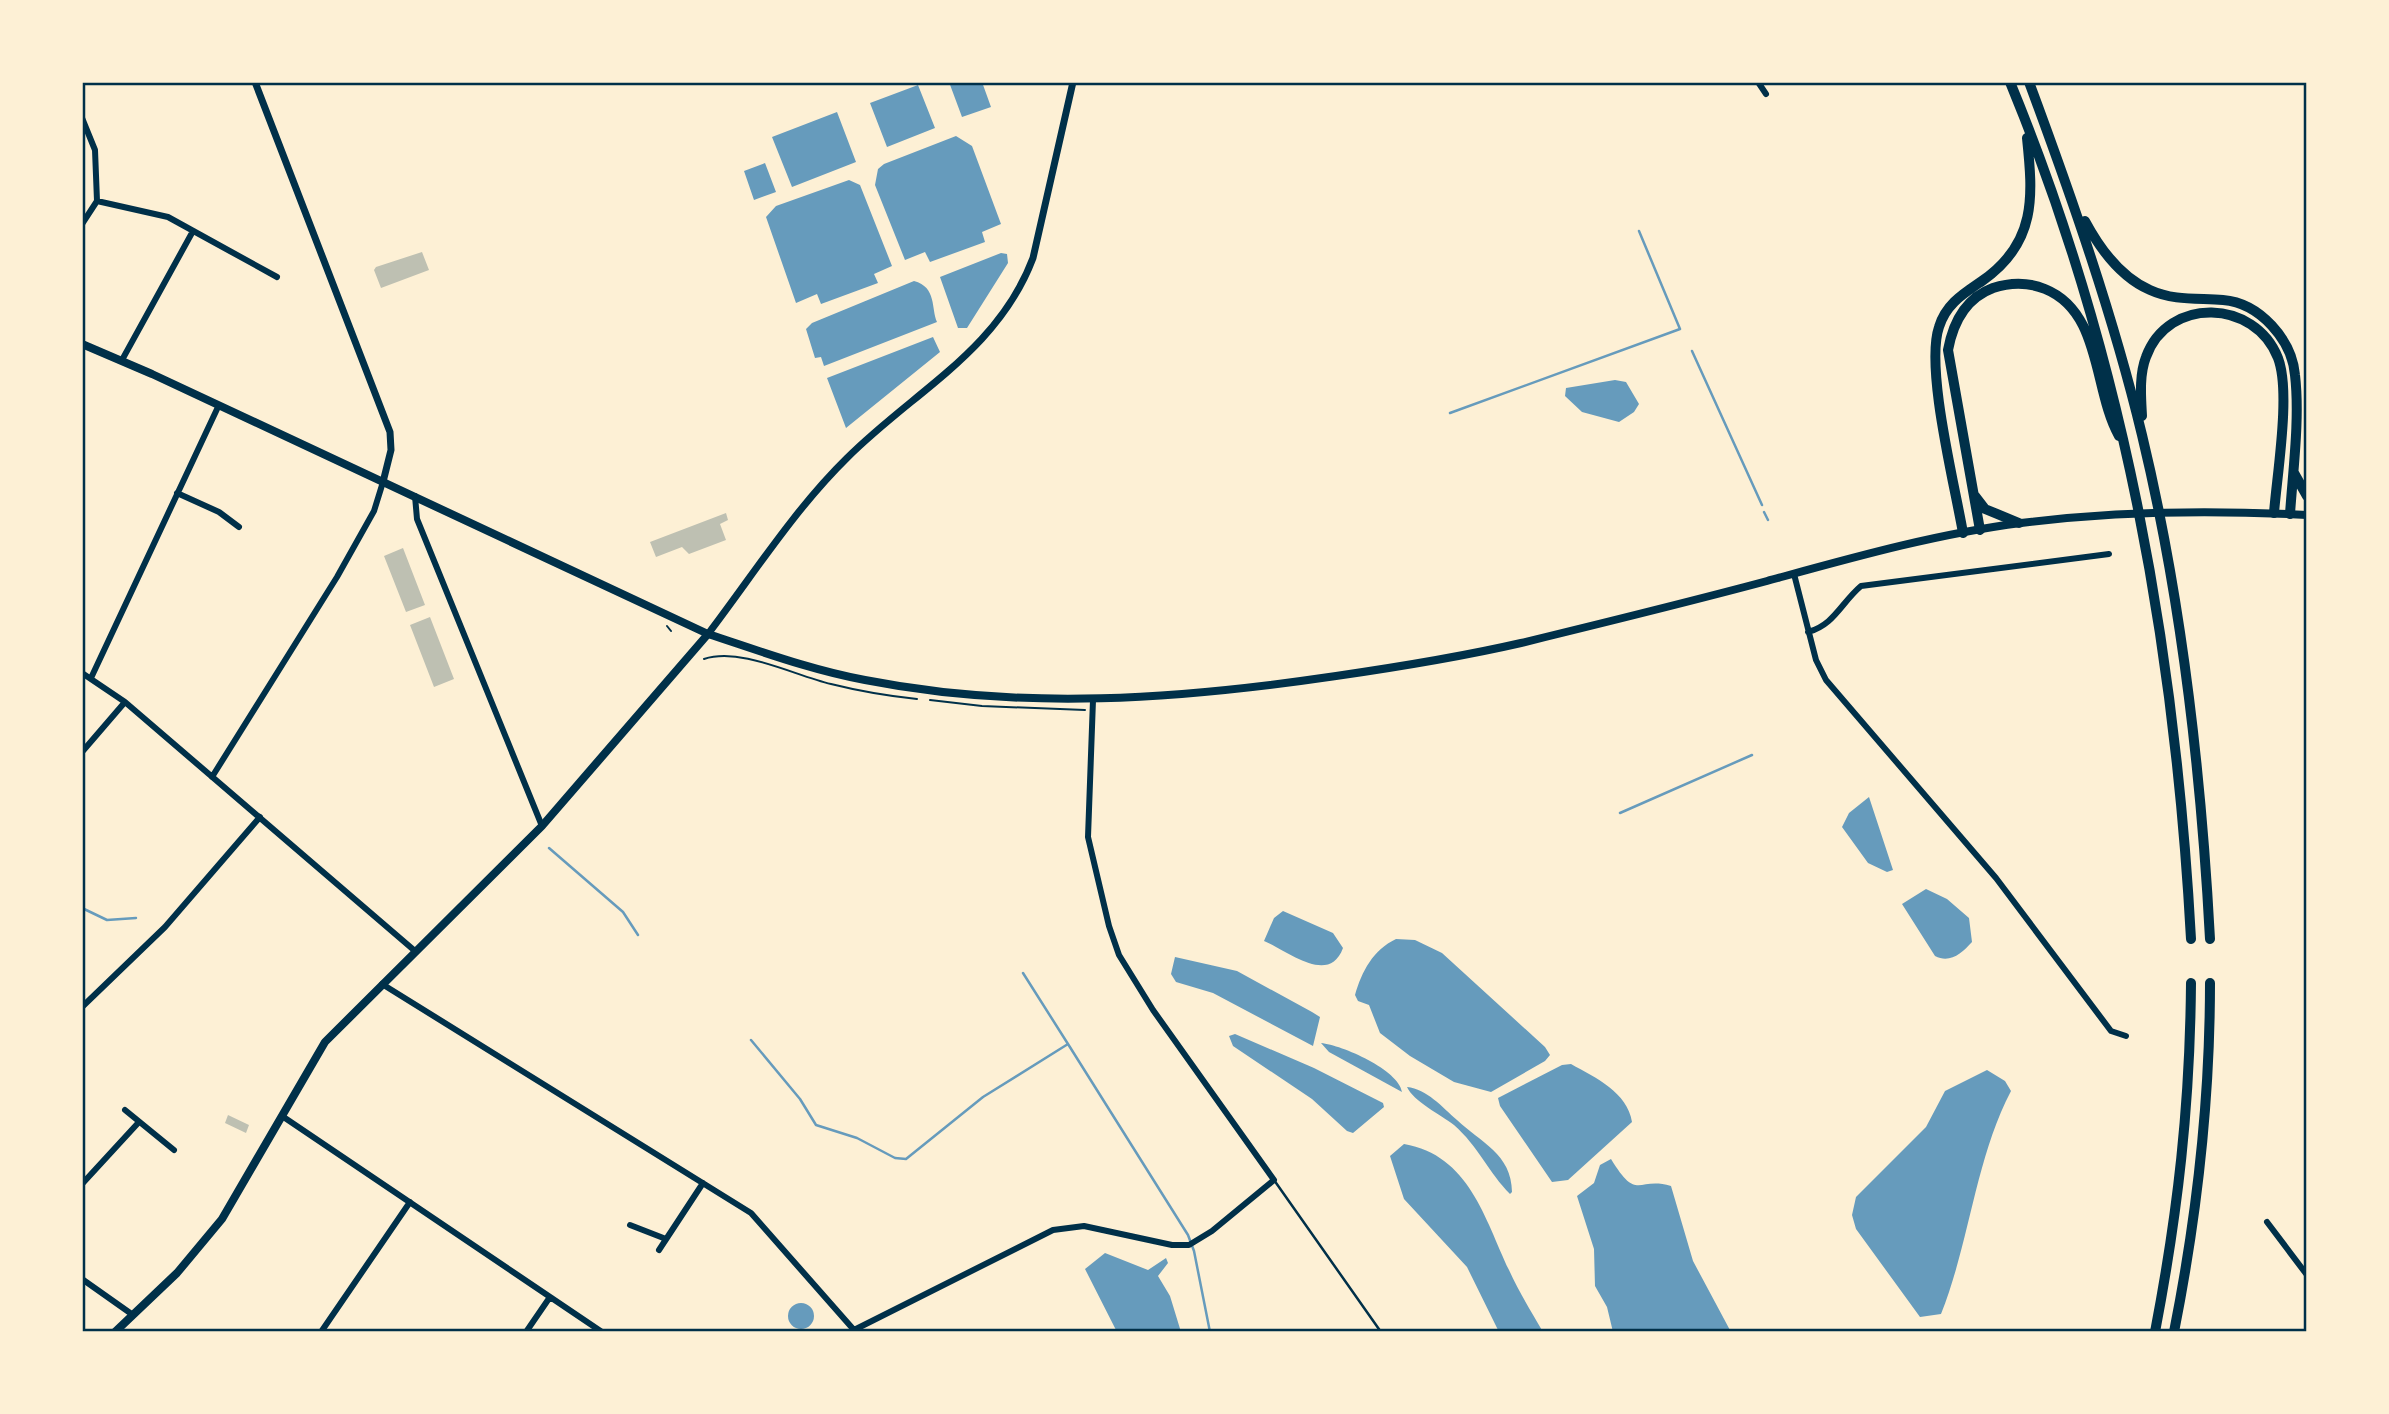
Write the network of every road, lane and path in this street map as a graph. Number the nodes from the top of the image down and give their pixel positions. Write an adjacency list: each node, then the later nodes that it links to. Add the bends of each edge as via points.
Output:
1 (255, 82): 20 (street, via 390,432)
2 (1073, 82): 35 (street, via 1033,258 1007,312 980,344 835,470)
3 (1758, 82): 6 (street)
4 (2010, 82): 8 (highway)
5 (2029, 82): 10 (highway)
6 (1766, 94)
7 (82, 118): 9 (street, via 95,150)
8 (2024, 118): 18 (highway, via 2072,257); 31 (highway, via 2032,176 2027,224 2001,265 1949,306 1935,344)
9 (97, 201): 11 (street); 12 (street, via 159,214)
10 (2073, 201): 17 (highway); 19 (highway, via 2104,252 2134,281 2169,296 2240,304 2271,325 2288,350 2295,376)
11 (82, 224)
12 (193, 231): 13 (street); 15 (street)
13 (277, 277)
14 (82, 344): 15 (main road)
15 (122, 360): 16 (main road)
16 (218, 407): 20 (main road); 22 (street)
17 (2142, 436): 25 (highway, via 2143,375 2156,339 2170,324 2189,314 2225,313 2245,320 2272,345 2283,383); 47 (highway, via 2175,597 2194,729)
18 (2125, 448): 21 (highway, via 2109,418 2078,314 2056,293 2042,287 2002,285 1987,290 1965,309 1956,321 1948,350); 46 (highway, via 2164,647 2185,831)
19 (2293, 470): 24 (highway); 26 (highway)
20 (383, 482): 23 (main road); 43 (street, via 374,511 337,577)
21 (1972, 491): 28 (highway, via 1985,509); 30 (highway)
22 (177, 493): 29 (street, via 219,512); 37 (street)
23 (415, 496): 35 (main road); 45 (street, via 417,519)
24 (2307, 496)
25 (2274, 513): 26 (main road); 28 (main road, via 2108,515)
26 (2290, 514): 27 (main road)
27 (2307, 515)
28 (2019, 523): 30 (main road)
29 (239, 527)
30 (1980, 530): 31 (main road)
31 (1963, 533): 33 (main road)
32 (2109, 554): 34 (street, via 1861,586 1843,601 1835,618)
33 (1794, 574): 34 (street); 38 (main road, via 1517,644 1384,669 1183,696)
34 (1808, 632): 53 (street, via 1826,680 1996,878 2111,1031)
35 (708, 634): 38 (main road, via 822,670 890,685 988,696); 45 (main road)
36 (82, 673): 37 (street)
37 (92, 678): 39 (street)
38 (1093, 700): 41 (street)
39 (125, 702): 42 (street); 43 (street)
40 (982, 706): 41 (path)
41 (1093, 710): 58 (street, via 1088,837 1119,956)
42 (82, 752)
43 (212, 777): 44 (street)
44 (260, 817): 48 (street); 52 (street, via 165,927)
45 (542, 826): 48 (main road)
46 (2191, 939)
47 (2210, 939)
48 (415, 951): 51 (main road)
49 (2190, 983): 76 (highway, via 2186,1136)
50 (2210, 983): 77 (highway, via 2204,1142)
51 (382, 984): 55 (main road, via 320,1049); 59 (street)
52 (82, 1007)
53 (2126, 1035)
54 (125, 1110): 56 (street)
55 (282, 1116): 61 (street); 69 (main road, via 222,1219 177,1273)
56 (139, 1122): 57 (street); 60 (street)
57 (174, 1150)
58 (1274, 1180): 70 (street, via 1189,1244 1172,1245 1084,1226 1053,1230); 75 (lane)
59 (703, 1183): 64 (street); 70 (street, via 751,1213)
60 (82, 1184)
61 (410, 1202): 68 (street); 72 (street)
62 (2267, 1222): 66 (street)
63 (630, 1225): 64 (street)
64 (666, 1239): 65 (street)
65 (659, 1250)
66 (2307, 1275)
67 (82, 1279): 69 (street)
68 (550, 1297): 73 (street); 74 (street)
69 (133, 1315): 71 (main road)
70 (852, 1331)
71 (115, 1332)
72 (321, 1332)
73 (526, 1332)
74 (603, 1332)
75 (1381, 1332)
76 (2155, 1332)
77 (2174, 1332)

